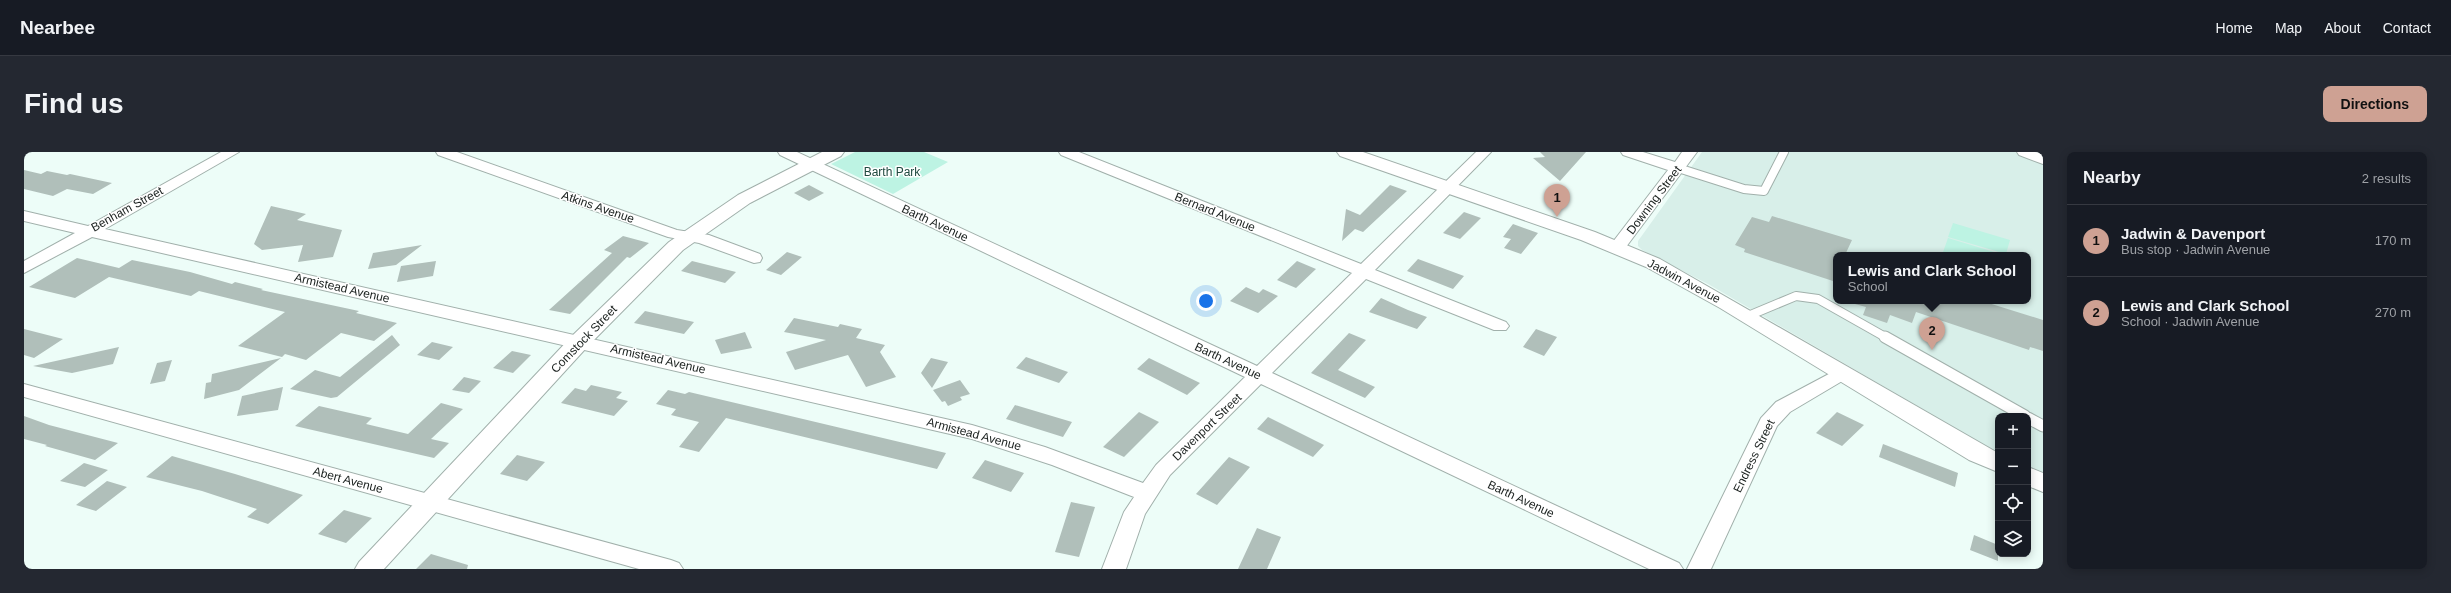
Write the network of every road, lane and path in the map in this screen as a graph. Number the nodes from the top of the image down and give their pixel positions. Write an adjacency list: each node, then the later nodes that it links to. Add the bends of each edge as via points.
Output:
1 (232, 152): 17 (street, Benham Street)
2 (442, 152): 18 (street, Atkins Avenue, via 674,234)
3 (785, 152): 13 (street, Barth Avenue)
4 (835, 152): 13 (street, Comstock Street)
5 (1066, 152): 22 (street, Bernard Avenue)
6 (1346, 152): 15 (street, Jadwin Avenue)
7 (1484, 152): 15 (street, Davenport Street)
8 (1628, 152): 14 (street)
9 (1690, 152): 14 (street, Downing Street)
10 (1784, 152): 14 (lane, via 1764,191 1744,189)
11 (2024, 152): 12 (street)
12 (2043, 160)
13 (811, 164): 18 (street, Comstock Street, via 744,199); 27 (street, Barth Avenue)
14 (1678, 168): 19 (street, Downing Street)
15 (1448, 188): 19 (street, Jadwin Avenue); 22 (street, Davenport Street)
16 (24, 216): 17 (street, Armistead Avenue)
17 (87, 231): 21 (street, Benham Street); 25 (street, Armistead Avenue)
18 (688, 236): 20 (street, Atkins Avenue); 25 (street, Comstock Street)
19 (1617, 247): 23 (street, Jadwin Avenue, via 1653,263)
20 (754, 258)
21 (24, 268)
22 (1364, 272): 24 (street); 27 (street, Davenport Street)
23 (1748, 316): 26 (street, Jadwin Avenue); 29 (lane, via 1796,296 1818,299)
24 (1500, 326)
25 (580, 341): 35 (street, Armistead Avenue, via 979,434 1081,466); 36 (street, Comstock Street)
26 (1842, 373): 32 (street, Jadwin Avenue); 41 (street, Endress Street, via 1774,414)
27 (1259, 376): 35 (street, Davenport Street, via 1163,470); 40 (street, Barth Avenue)
28 (24, 390): 36 (street, Abert Avenue)
29 (2020, 413)
30 (2031, 420): 31 (lane)
31 (2043, 426)
32 (1995, 462)
33 (2031, 477): 34 (street)
34 (2043, 483)
35 (1146, 493): 39 (street, Davenport Street, via 1135,512)
36 (428, 502): 37 (street, Comstock Street); 38 (street, Abert Avenue)
37 (368, 569)
38 (671, 569)
39 (1114, 569)
40 (1671, 569)
41 (1699, 569)

